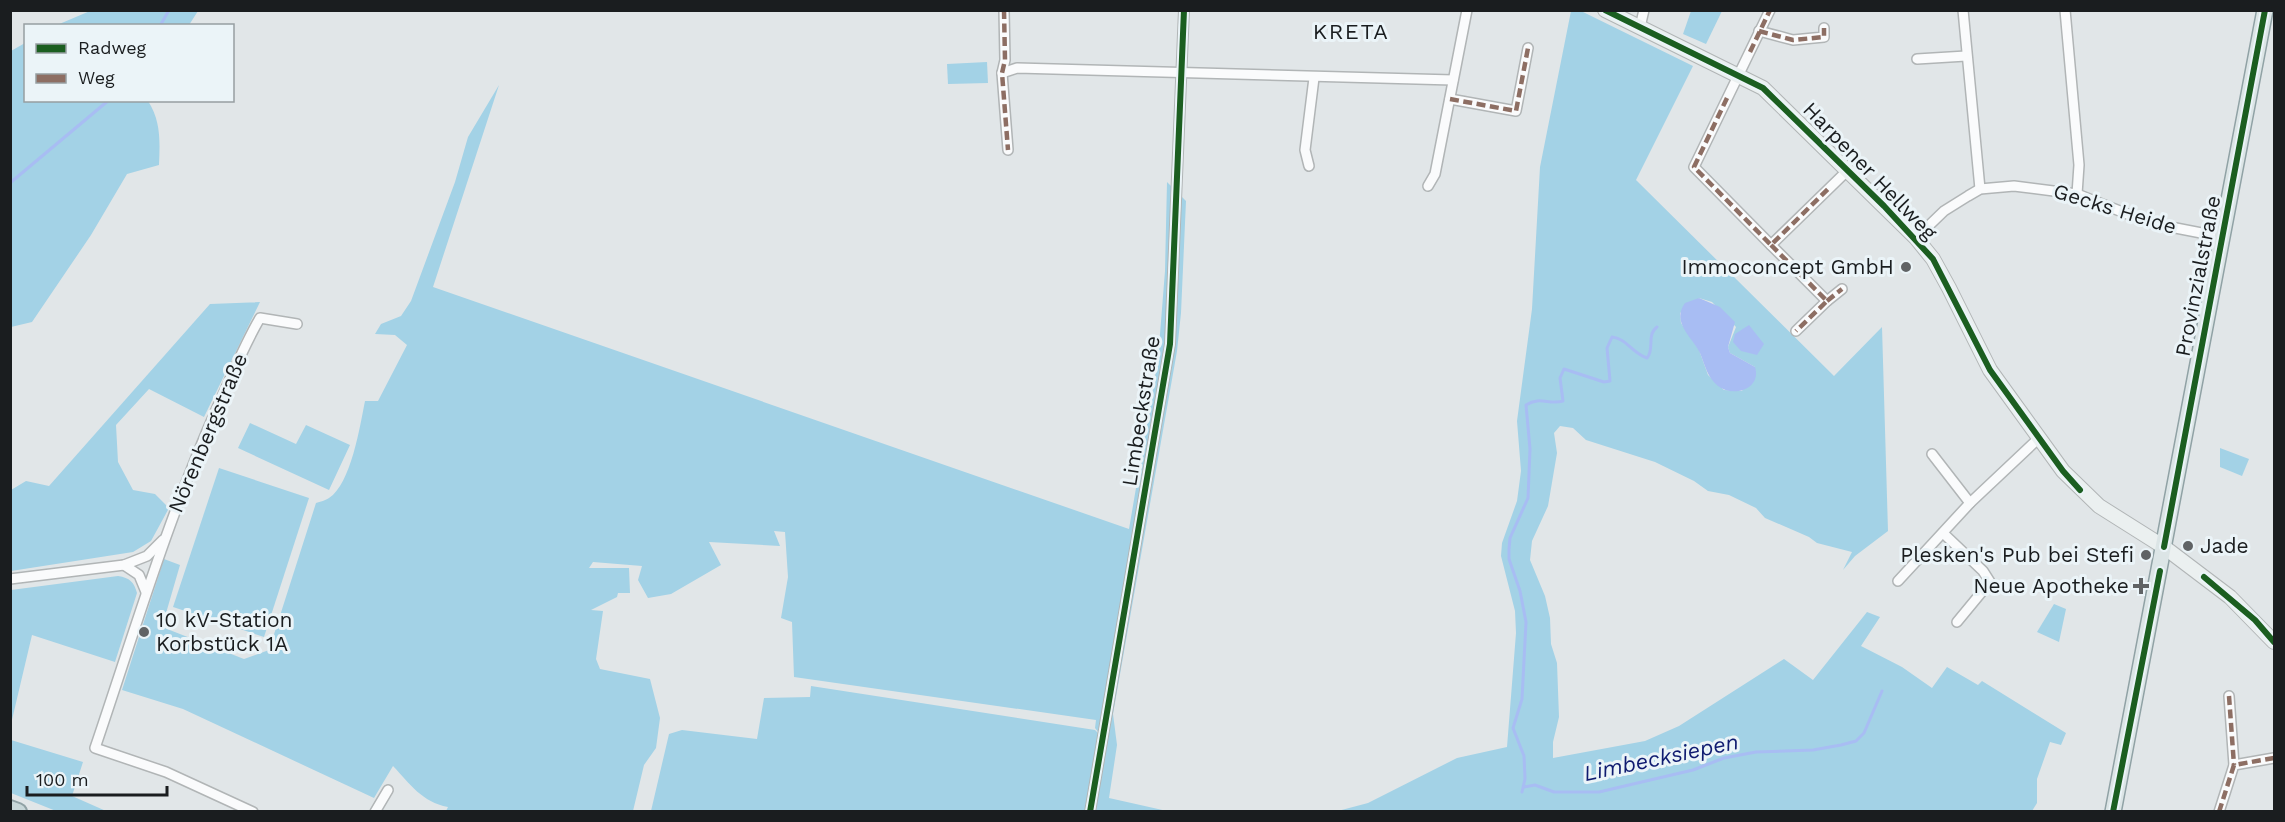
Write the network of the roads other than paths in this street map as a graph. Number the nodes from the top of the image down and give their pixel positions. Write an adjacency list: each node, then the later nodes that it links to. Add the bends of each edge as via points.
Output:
1 (1004, 10): 16 (street)
2 (1184, 10): 17 (street, Limbeckstraße)
3 (1467, 10): 20 (street)
4 (1605, 10): 10 (street, Harpener Hellweg)
5 (1644, 10): 10 (street)
6 (1770, 10): 12 (street)
7 (1963, 10): 14 (street)
8 (2065, 10): 27 (street, via 2078,145)
9 (2265, 10): 28 (main road, Provinzialstraße)
10 (1640, 27): 18 (street, Harpener Hellweg)
11 (1824, 28): 12 (street, via 1824,37 1793,40)
12 (1759, 32): 18 (street)
13 (1528, 48): 21 (street, via 1516,111)
14 (1966, 56): 15 (street); 26 (street)
15 (1917, 59)
16 (1002, 73): 17 (street, via 1017,68); 22 (street)
17 (1182, 73): 19 (street); 55 (street, Limbeckstraße, via 1173,310 1167,366)
18 (1738, 74): 24 (street, Harpener Hellweg, via 1763,88); 30 (street, via 1694,167)
19 (1314, 78): 20 (street); 23 (street, via 1305,150)
20 (1454, 80): 21 (street)
21 (1450, 99): 25 (street, via 1436,174)
22 (1008, 150)
23 (1309, 166)
24 (1848, 170): 29 (street, Harpener Hellweg); 30 (street)
25 (1428, 186)
26 (1980, 189): 27 (street, Gecks Heide, via 2029,186); 29 (street, Gecks Heide, via 1944,212)
27 (2077, 194): 28 (street, Gecks Heide, via 2150,223)
28 (2222, 237): 40 (main road, Provinzialstraße)
29 (1916, 238): 35 (street, Harpener Hellweg, via 1933,259 1990,370)
30 (1771, 245): 32 (street)
31 (1842, 289): 32 (street)
32 (1827, 302): 34 (street)
33 (297, 324): 39 (street, Nörenbergstraße, via 261,318 196,454)
34 (1796, 331)
35 (2039, 438): 37 (street); 40 (street, Harpener Hellweg, via 2063,471 2098,506)
36 (1932, 454): 37 (street)
37 (1971, 503): 38 (street)
38 (1943, 533): 43 (street); 45 (street, via 1990,582)
39 (164, 538): 41 (street, Nörenbergstraße, via 147,556); 44 (street)
40 (2164, 547): 46 (street, Harpener Hellweg, via 2230,597); 56 (main road, Provinzialstraße)
41 (124, 565): 42 (street, Nörenbergstraße); 44 (street, via 139,575)
42 (10, 579)
43 (1898, 581)
44 (146, 592): 53 (street, via 95,748 166,772)
45 (1957, 622)
46 (2274, 642)
47 (2229, 696): 49 (street)
48 (2274, 758): 49 (street)
49 (2234, 765): 57 (street)
50 (388, 789): 54 (street)
51 (10, 809): 52 (highway)
52 (18, 812)
53 (253, 812)
54 (375, 812)
55 (1090, 812)
56 (2113, 812)
57 (2219, 812)

